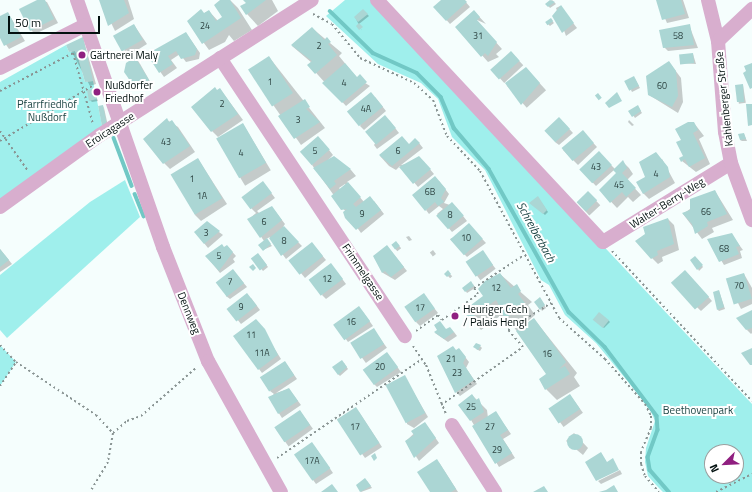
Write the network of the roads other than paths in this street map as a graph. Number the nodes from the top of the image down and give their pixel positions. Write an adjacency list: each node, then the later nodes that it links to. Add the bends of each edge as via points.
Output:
1 (77, 0): 6 (street, Dennweg)
2 (377, 0): 11 (street, Walter-Berry-Weg, via 603,242)
3 (708, 0): 7 (street, Kahlenberger Straße)
4 (308, 2): 8 (street, Eroicagasse)
5 (752, 9): 7 (street)
6 (85, 25): 9 (street); 10 (street, Dennweg)
7 (718, 41): 11 (street, Kahlenberger Straße, via 725,132)
8 (220, 58): 10 (street, Eroicagasse); 14 (street, Frimmelgasse)
9 (0, 68)
10 (119, 124): 12 (street, Eroicagasse); 16 (street, Dennweg, via 208,361)
11 (731, 163): 13 (street, Kahlenberger Straße)
12 (0, 207)
13 (752, 220)
14 (406, 337)
15 (452, 425): 17 (street)
16 (280, 492)
17 (495, 492)

